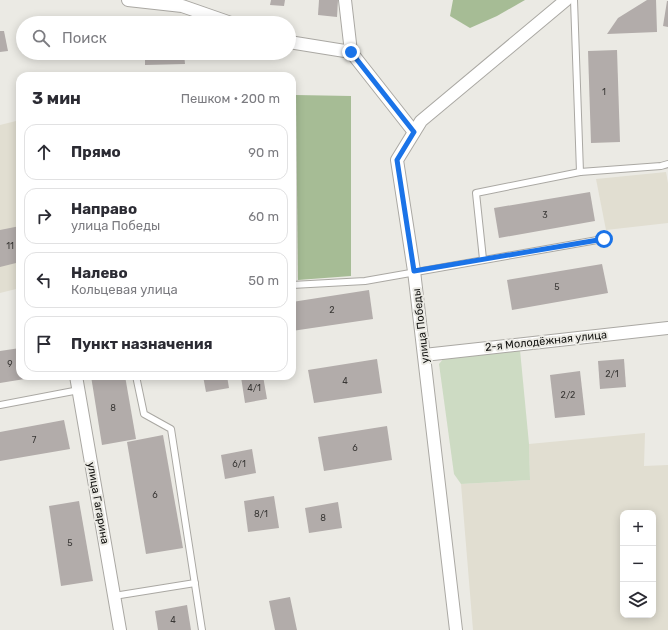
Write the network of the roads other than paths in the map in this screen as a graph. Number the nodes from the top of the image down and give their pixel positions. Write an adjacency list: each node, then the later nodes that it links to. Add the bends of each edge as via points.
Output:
1 (128, 0): 5 (street, via 182,6)
2 (346, 0): 7 (street)
3 (566, 0): 8 (street, улица Победы, via 421,121)
4 (574, 0): 10 (lane)
5 (210, 16)
6 (296, 43): 7 (street)
7 (351, 52): 8 (street)
8 (414, 132): 13 (street, улица Победы, via 397,160)
9 (668, 164): 10 (lane)
10 (580, 172): 12 (lane, via 476,193)
11 (604, 239): 12 (lane)
12 (483, 259): 13 (lane)
13 (414, 271): 14 (lane, via 365,281); 16 (street, улица Победы)
14 (296, 285)
15 (668, 328): 16 (street, 2-я Молодёжная улица)
16 (424, 355): 25 (street, улица Победы)
17 (77, 380): 19 (street, улица Гагарина)
18 (137, 380): 21 (lane, via 144,414 170,429)
19 (79, 390): 20 (lane); 22 (street, улица Гагарина)
20 (0, 404)
21 (195, 582): 22 (lane); 24 (lane)
22 (114, 596): 23 (street, улица Гагарина)
23 (120, 630)
24 (202, 630)
25 (456, 630)

